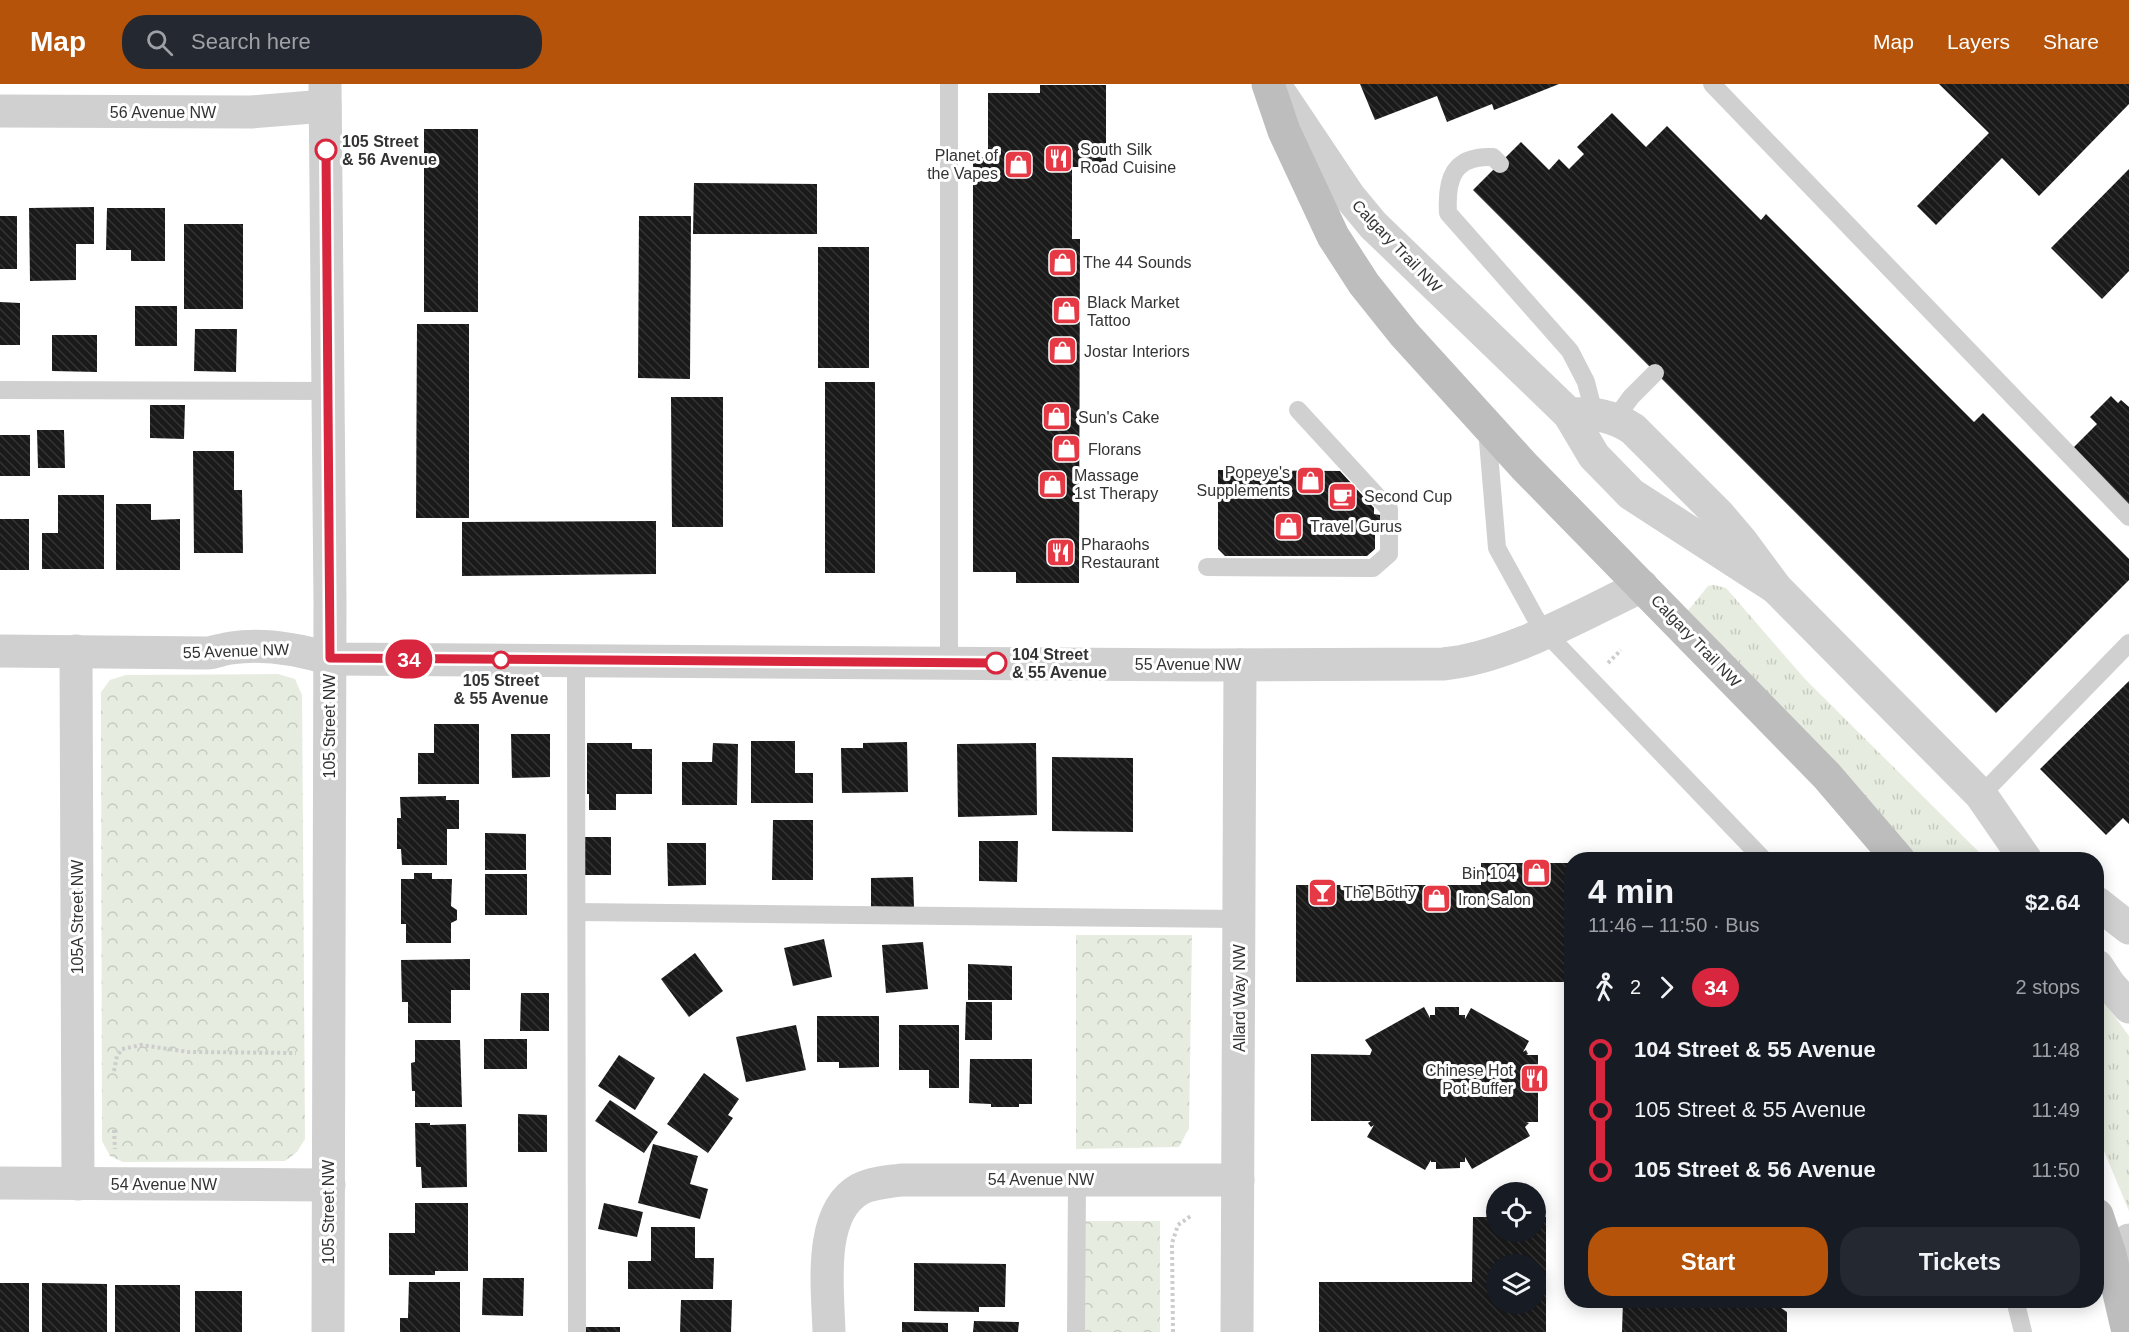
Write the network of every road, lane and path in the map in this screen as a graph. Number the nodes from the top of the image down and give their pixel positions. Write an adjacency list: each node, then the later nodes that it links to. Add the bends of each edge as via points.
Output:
1 (949, 84): 25 (lane)
2 (1268, 84): 13 (main road, Calgary Trail NW, via 1295,156 1348,260 1404,334)
3 (1274, 84): 12 (street, Calgary Trail NW, via 1373,225)
4 (1712, 84): 14 (lane)
5 (325, 95): 6 (street, 56 Avenue NW, via 251,112); 10 (street, 105 Street NW)
6 (0, 111)
7 (1500, 164): 12 (lane, via 1492,157 1476,156 1458,166 1447,185 1448,213 1570,351 1586,382)
8 (1655, 373): 12 (lane, via 1631,397)
9 (0, 390): 10 (lane)
10 (328, 391): 23 (street, 105 Street NW)
11 (1298, 410): 15 (lane, via 1389,509 1389,554 1373,568)
12 (1592, 415): 17 (street, Calgary Trail NW, via 1633,429 1719,515); 17 (street, Calgary Trail NW, via 1594,456 1630,494)
13 (1487, 427): 16 (main road, Calgary Trail NW); 18 (lane, via 1497,548)
14 (2129, 517)
15 (1207, 567)
16 (1642, 586): 18 (street, 55 Avenue NW); 30 (main road, Calgary Trail NW, via 1827,776)
17 (1776, 588): 28 (street, Calgary Trail NW)
18 (1546, 633): 27 (street, 55 Avenue NW, via 1463,662); 29 (lane)
19 (2129, 644): 28 (lane)
20 (1621, 650): 26 (path)
21 (0, 651): 22 (street, 55 Avenue NW)
22 (76, 651): 23 (street, 55 Avenue NW, via 208,653 236,648 291,648); 45 (street, 105A Street NW)
23 (330, 658): 24 (street, 55 Avenue NW); 46 (street, 105 Street NW)
24 (576, 660): 25 (street, 55 Avenue NW); 33 (lane)
25 (949, 662): 27 (street, 55 Avenue NW)
26 (1608, 664)
27 (1240, 665): 34 (street, Allard Way NW)
28 (1981, 795): 31 (street, Calgary Trail NW)
29 (1756, 852)
30 (1892, 852)
31 (2023, 852)
32 (2104, 908): 35 (street)
33 (577, 912): 34 (lane); 51 (lane)
34 (1239, 919): 43 (street, Allard Way NW)
35 (2129, 928)
36 (2104, 976): 37 (street)
37 (2129, 1007)
38 (298, 1053): 39 (path, via 189,1052 141,1045 122,1049 117,1056)
39 (114, 1081)
40 (114, 1127): 41 (path)
41 (115, 1150)
42 (1077, 1179): 43 (street, 54 Avenue NW); 52 (street, 54 Avenue NW, via 900,1180 861,1188 848,1197 831,1228); 53 (lane)
43 (1238, 1180): 54 (path, via 1178,1225 1174,1233); 55 (street, Allard Way NW)
44 (0, 1183): 45 (street, 54 Avenue NW)
45 (78, 1184): 46 (street, 54 Avenue NW)
46 (329, 1185): 50 (street, 105 Street NW)
47 (2104, 1226): 48 (main road)
48 (2123, 1254): 57 (main road)
49 (2017, 1308): 56 (lane)
50 (328, 1332)
51 (577, 1332)
52 (829, 1332)
53 (1076, 1332)
54 (1173, 1332)
55 (1238, 1332)
56 (2023, 1332)
57 (2128, 1332)

